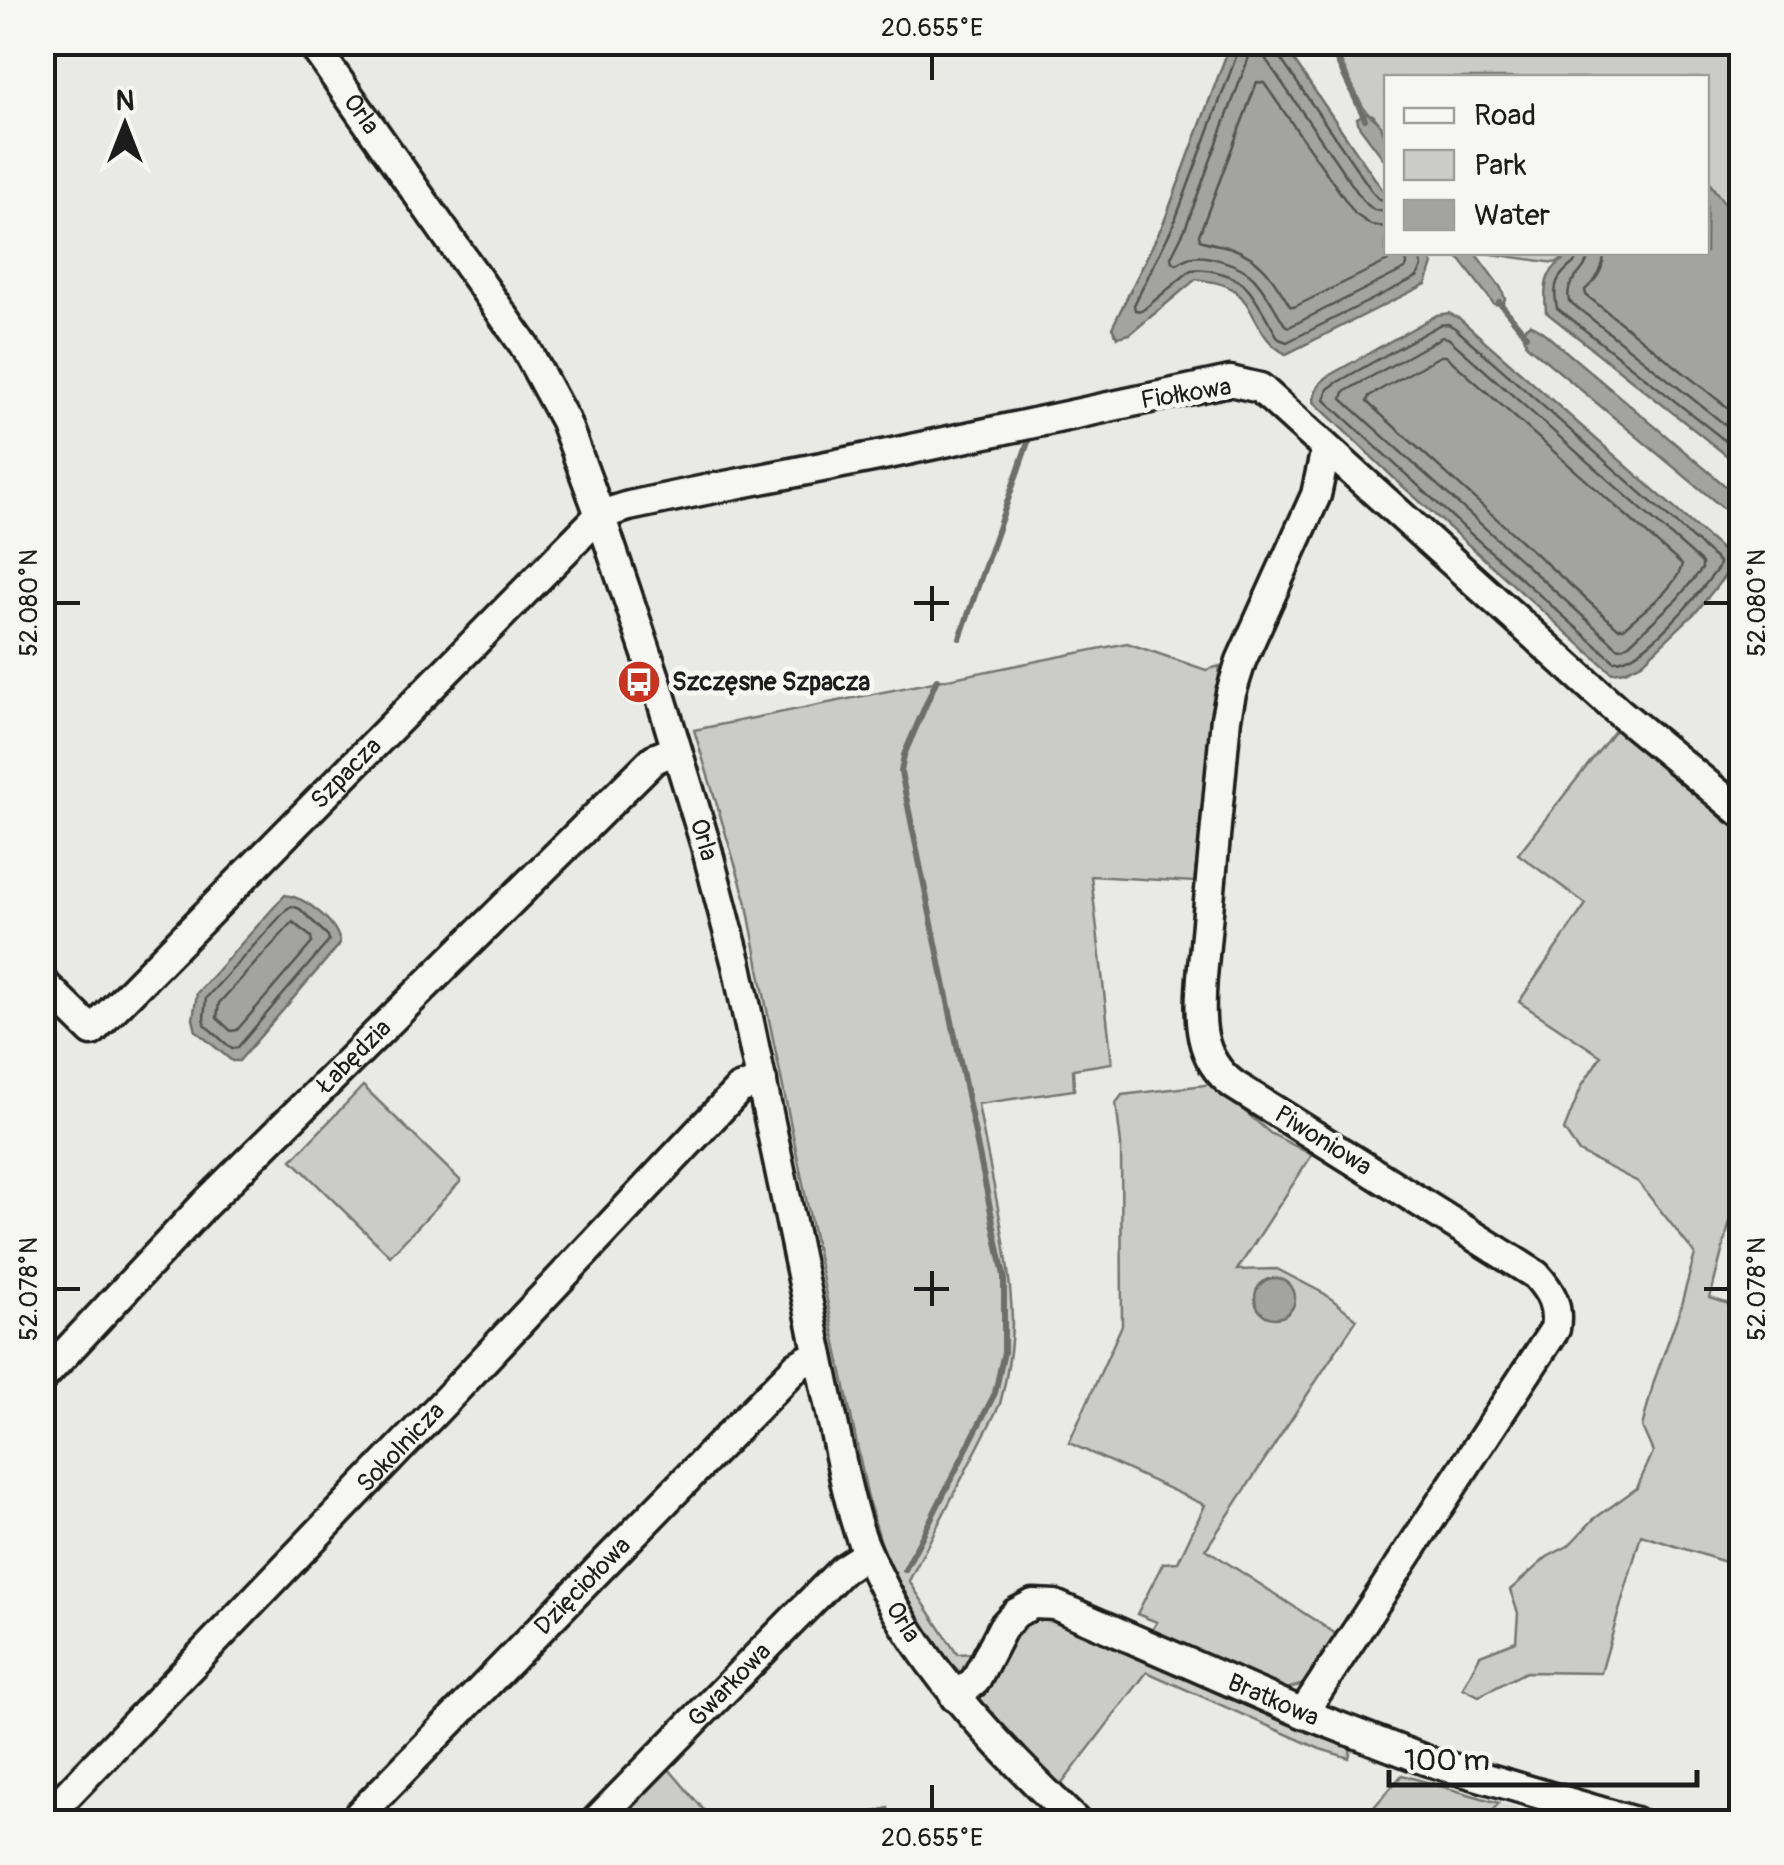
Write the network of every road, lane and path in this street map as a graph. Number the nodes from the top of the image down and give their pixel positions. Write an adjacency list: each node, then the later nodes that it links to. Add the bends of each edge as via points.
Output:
1 (310, 42): 3 (street, Orla, via 524,346 565,421)
2 (1326, 449): 3 (street, Fiołkowa, via 1260,388 1230,382); 5 (street, Fiołkowa); 12 (street, Piwoniowa, via 1316,495 1230,694 1199,1012 1203,1039 1224,1078 1536,1274 1554,1300 1557,1318)
3 (600, 515): 4 (street, Orla); 6 (street, Szpacza, via 92,1031)
4 (676, 750): 7 (street, Orla, via 723,905); 9 (street, Łabędzia, via 654,759 232,1177)
5 (1742, 813)
6 (42, 982)
7 (762, 1081): 8 (street, Orla); 13 (street, Sokolnicza, via 738,1090)
8 (819, 1356): 10 (street, Orla); 14 (street, Dzięciołowa, via 797,1366)
9 (42, 1378)
10 (867, 1554): 11 (street, Orla); 15 (street, Gwarkowa, via 842,1570)
11 (954, 1696): 12 (street, Bratkowa, via 975,1681 1016,1612 1055,1605); 16 (street, Orla)
12 (1303, 1713): 17 (street, Bratkowa, via 1425,1760)
13 (42, 1821)
14 (352, 1822)
15 (595, 1822)
16 (1076, 1822)
17 (1635, 1822)

